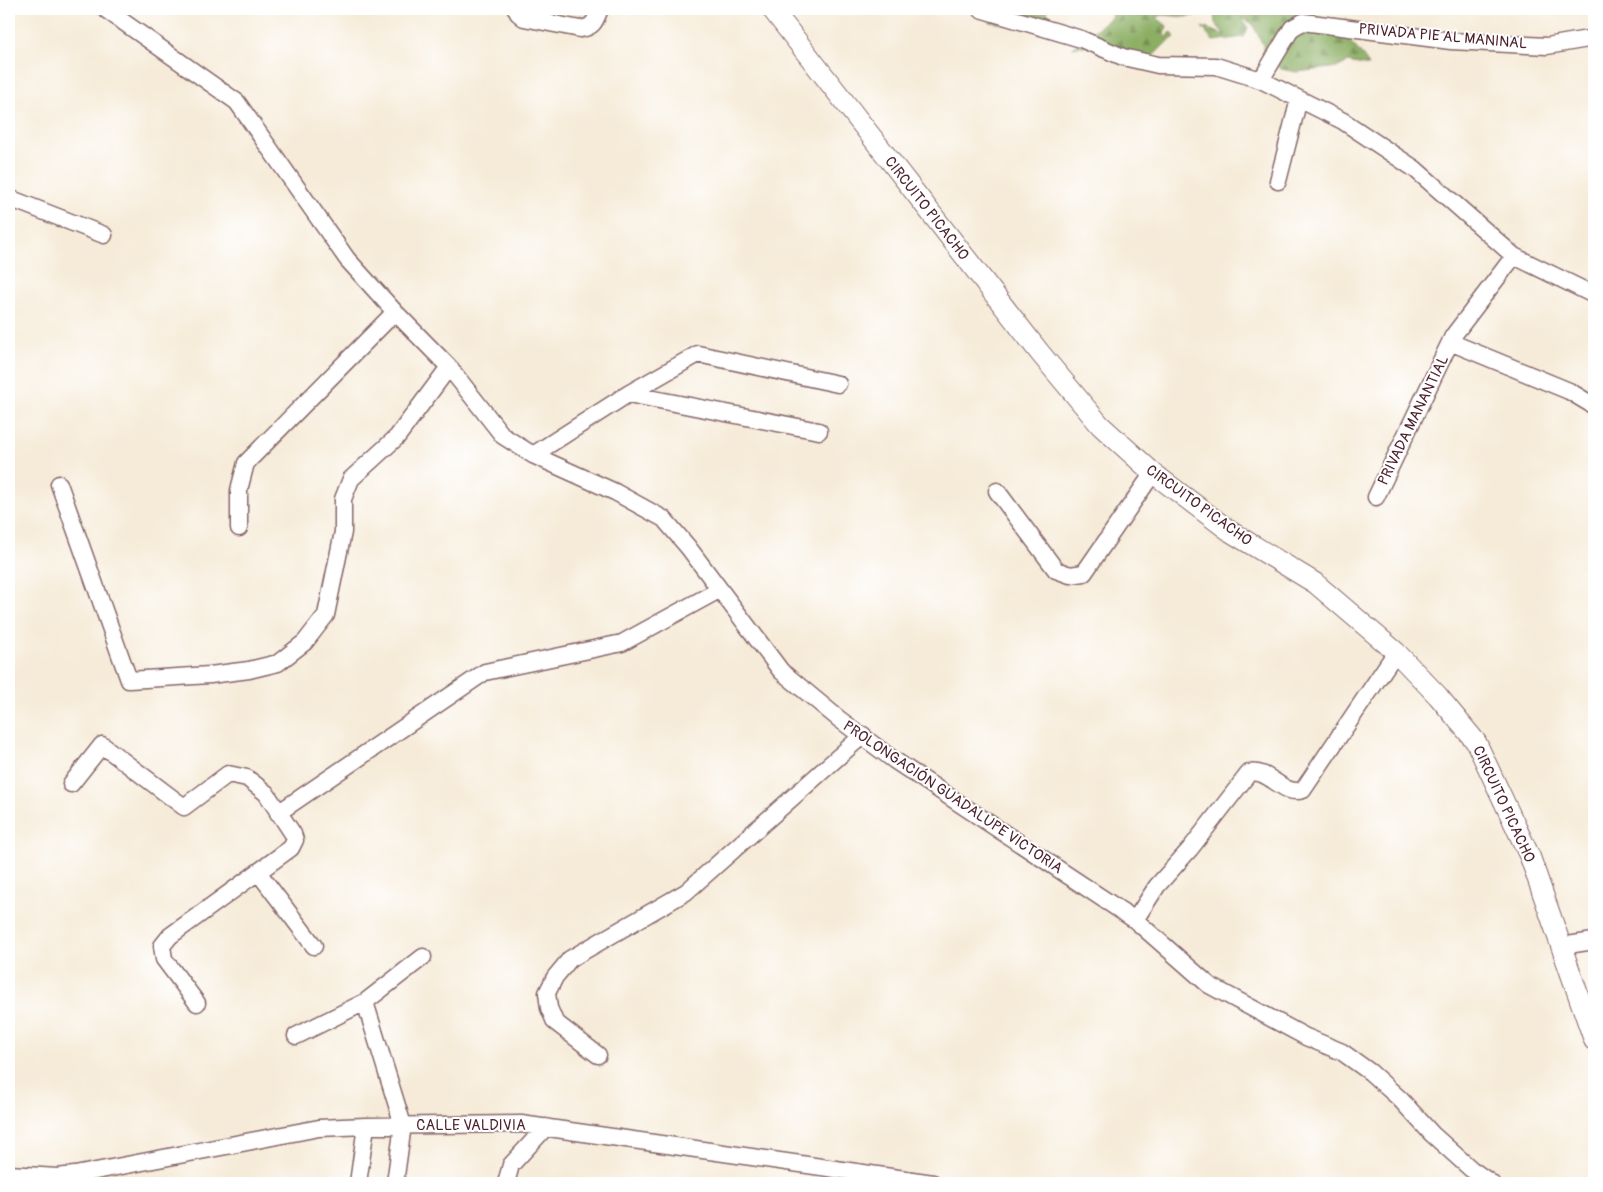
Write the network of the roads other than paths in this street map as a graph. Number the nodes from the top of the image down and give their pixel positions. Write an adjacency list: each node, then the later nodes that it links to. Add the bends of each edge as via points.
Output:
1 (105, 9): 14 (street, PROLONGACIÓN GUADALUPE VICTORIA, via 237,102 347,259)
2 (516, 9): 3 (street, via 524,18 580,29 589,28)
3 (600, 9)
4 (772, 9): 22 (main road, CIRCUITO PICACHO, via 1040,353 1100,426)
5 (980, 9): 7 (street, via 1081,39 1123,57 1158,65 1216,66)
6 (1594, 38): 7 (street, PRIVADA PIE AL MANINAL, via 1547,46 1451,40 1303,22 1292,28)
7 (1261, 80): 8 (street)
8 (1299, 99): 9 (street); 12 (street, via 1343,121 1416,169)
9 (1278, 181)
10 (9, 198): 11 (street)
11 (104, 235)
12 (1514, 256): 13 (street); 15 (street, PRIVADA MANANTIAL)
13 (1594, 295)
14 (395, 312): 16 (street, PROLONGACIÓN GUADALUPE VICTORIA); 26 (street, via 246,464 239,490)
15 (1450, 342): 19 (street, via 1569,391); 25 (street, PRIVADA MANANTIAL)
16 (449, 367): 21 (street, PROLONGACIÓN GUADALUPE VICTORIA, via 503,436); 23 (street, via 397,437 350,480 343,499 343,532 326,615 305,642 278,663 210,675 129,680)
17 (838, 384): 18 (street, via 698,354)
18 (628, 394): 20 (street); 21 (street)
19 (1594, 406)
20 (819, 431)
21 (533, 455): 27 (street, PROLONGACIÓN GUADALUPE VICTORIA, via 615,492 664,519)
22 (1153, 473): 24 (street, via 1084,573 1056,570); 28 (main road, CIRCUITO PICACHO, via 1231,532 1315,583)
23 (59, 484)
24 (997, 491)
25 (1376, 497)
26 (240, 528)
27 (719, 590): 29 (street, PROLONGACIÓN GUADALUPE VICTORIA, via 781,671); 31 (street, via 622,643 485,672)
28 (1396, 652): 33 (street, via 1302,790 1288,790 1256,771 1249,773 1157,886); 36 (main road, CIRCUITO PICACHO, via 1476,742 1530,857)
29 (862, 735): 33 (street, PROLONGACIÓN GUADALUPE VICTORIA, via 894,760); 42 (street, via 686,892 570,959 555,977 547,993 555,1022)
30 (71, 784): 31 (street, via 102,746 184,806 228,774 247,778 266,793)
31 (278, 813): 32 (street, via 295,840 291,848)
32 (258, 872): 35 (street); 38 (street, via 170,936 162,946 164,959)
33 (1135, 920): 51 (street, PROLONGACIÓN GUADALUPE VICTORIA, via 1209,985 1342,1052 1370,1072 1432,1134)
34 (1594, 941): 36 (street)
35 (314, 946)
36 (1561, 946): 41 (main road, CIRCUITO PICACHO)
37 (423, 957): 39 (street)
38 (197, 1002)
39 (366, 1002): 40 (street); 43 (street)
40 (296, 1036)
41 (1594, 1040)
42 (598, 1055)
43 (403, 1125): 44 (street, CALLE VALDIVIA); 45 (street, CALLE VALDIVIA); 48 (street)
44 (366, 1126): 46 (street, CALLE VALDIVIA, via 319,1128 75,1175); 47 (street)
45 (546, 1126): 49 (street, via 511,1165); 50 (street, CALLE VALDIVIA)
46 (9, 1174)
47 (358, 1183)
48 (396, 1183)
49 (506, 1183)
50 (933, 1183)
51 (1491, 1183)

